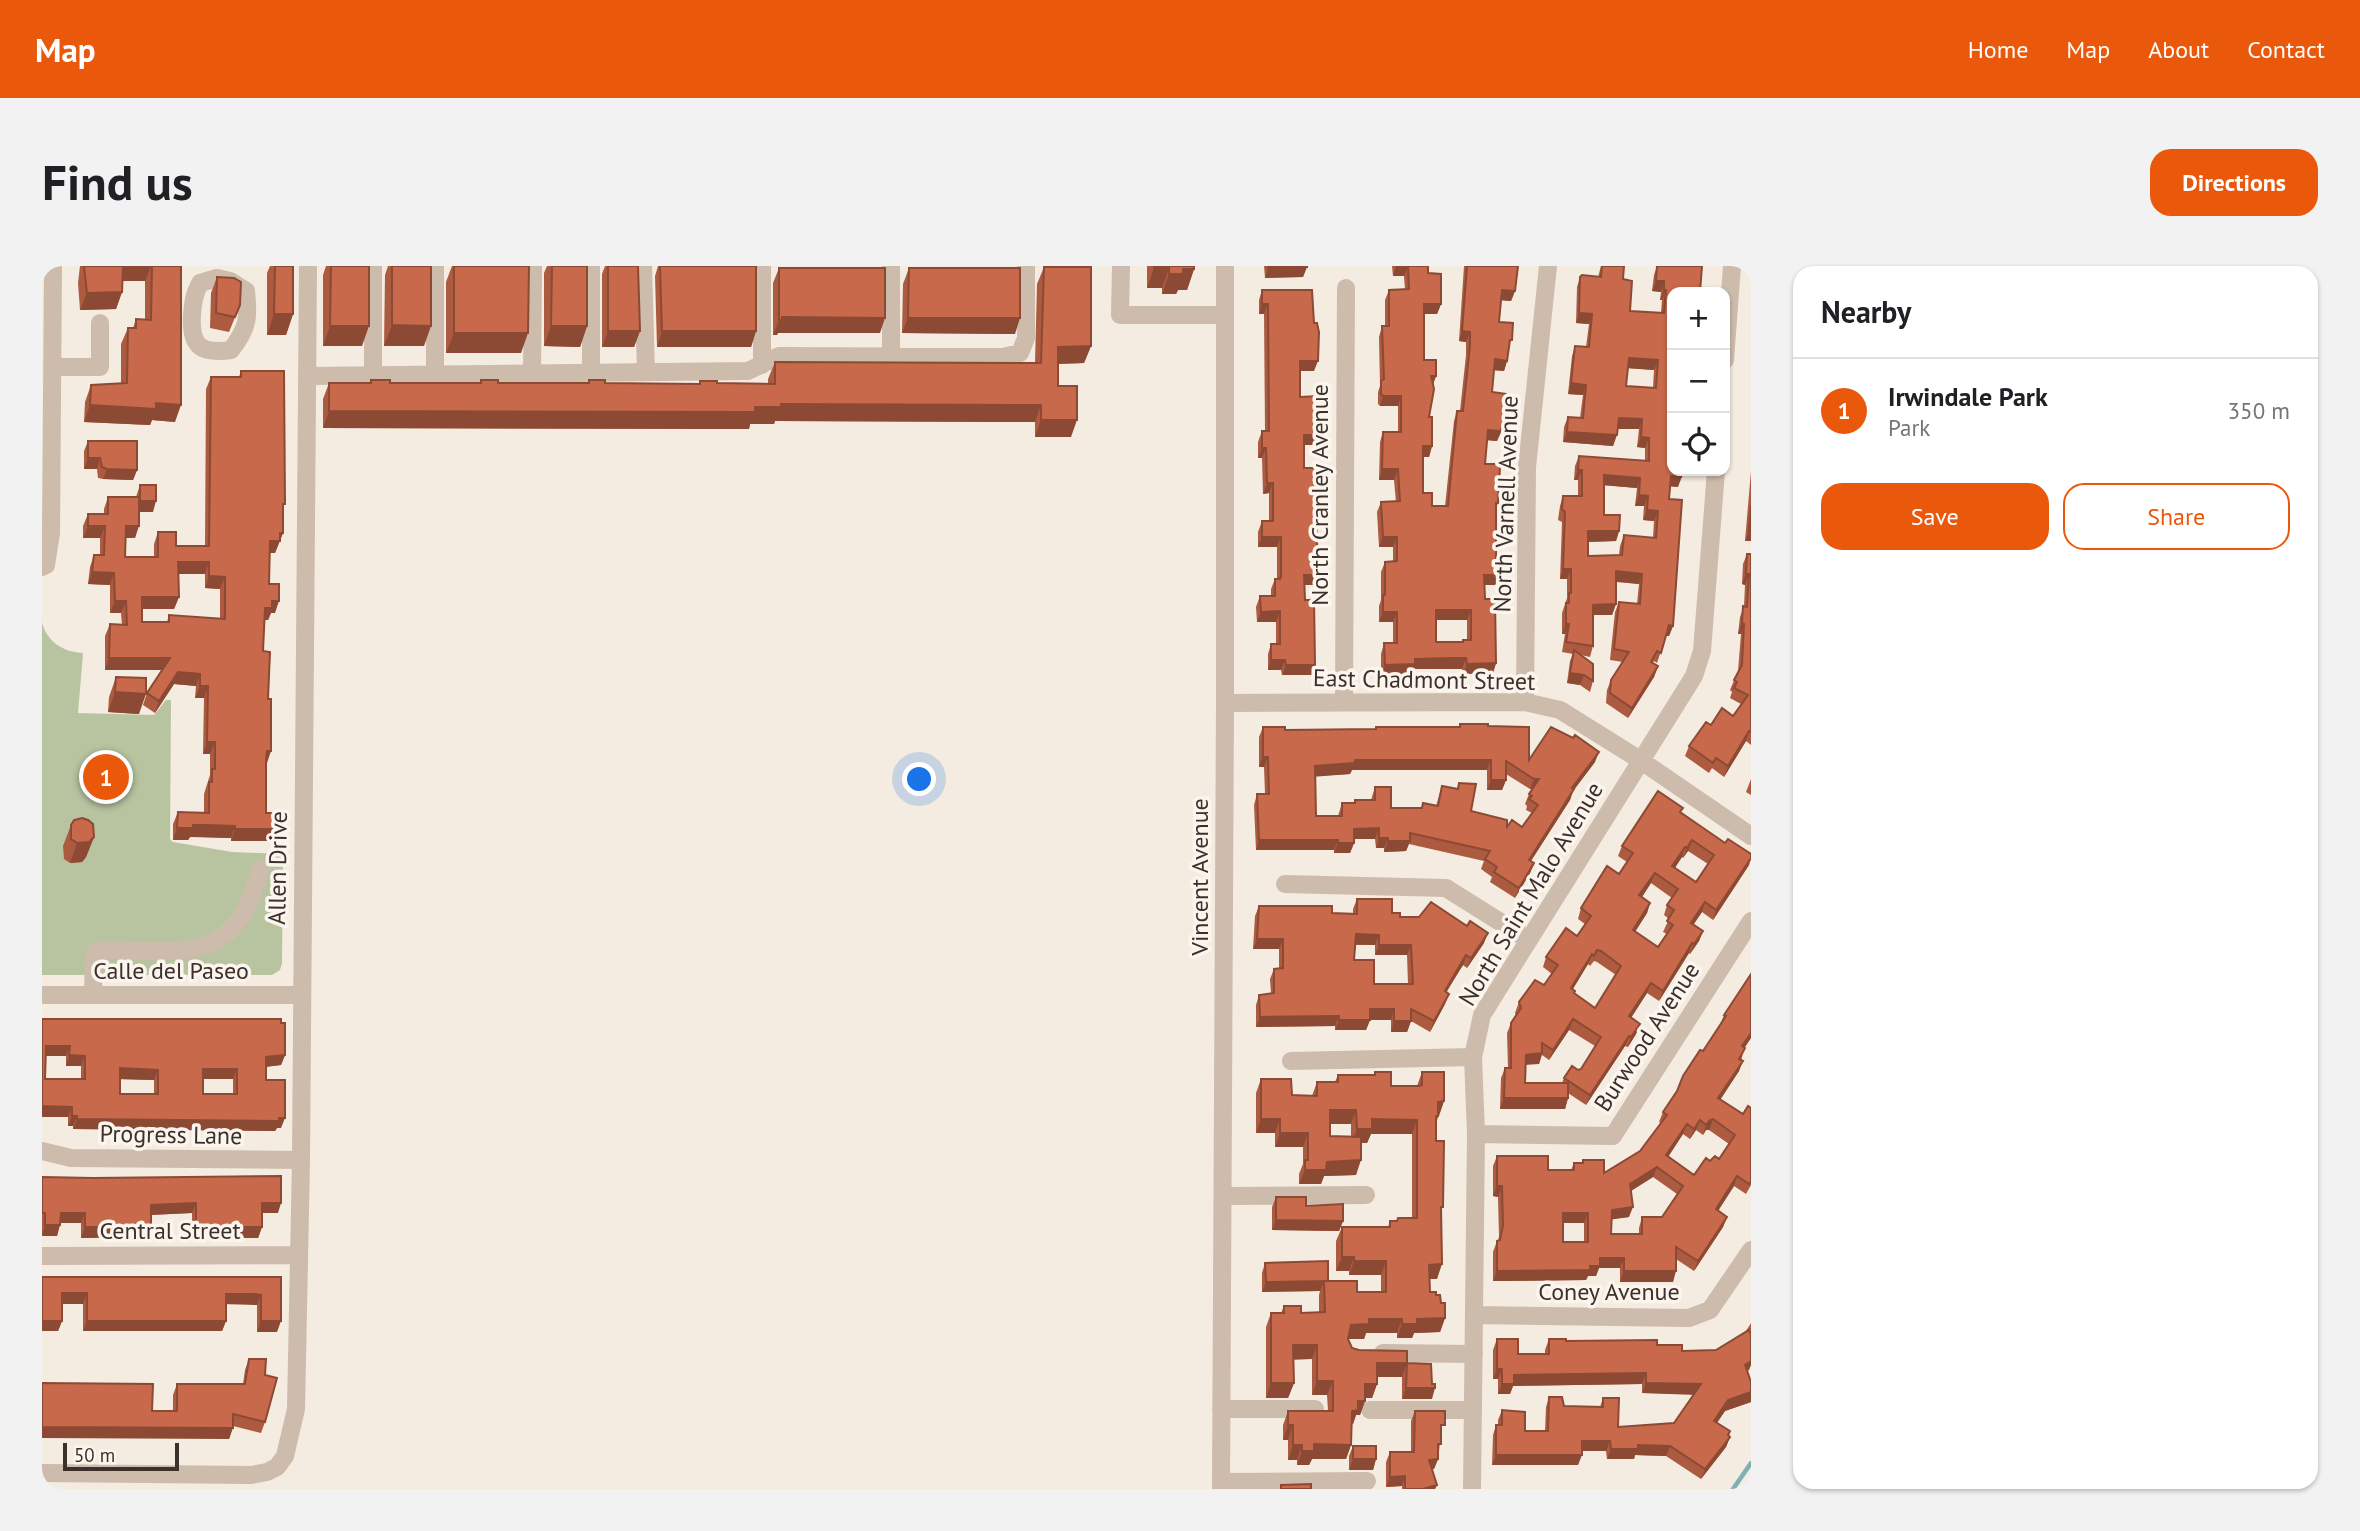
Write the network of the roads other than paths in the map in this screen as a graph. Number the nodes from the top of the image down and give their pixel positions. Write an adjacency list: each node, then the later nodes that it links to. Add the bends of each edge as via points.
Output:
1 (53, 266): 19 (street)
2 (308, 266): 27 (street, Allen Drive)
3 (373, 266): 26 (street)
4 (435, 266): 25 (street)
5 (533, 266): 23 (street)
6 (591, 266): 24 (street)
7 (643, 266): 22 (street)
8 (762, 266): 21 (street)
9 (891, 266): 20 (street)
10 (1026, 266): 20 (street, via 1026,338 1020,353 1003,357)
11 (1121, 266): 16 (street, via 1120,315)
12 (1225, 266): 16 (street, Vincent Avenue)
13 (1548, 266): 31 (street, North Varnell Avenue, via 1527,467)
14 (1732, 266): 18 (street)
15 (1346, 288): 30 (street, North Cranley Avenue)
16 (1225, 315): 32 (street, Vincent Avenue)
17 (100, 323): 19 (street, via 100,367)
18 (1726, 350)
19 (49, 356): 29 (street, via 51,533)
20 (891, 356): 21 (street, via 779,356)
21 (762, 365): 22 (street, via 748,372)
22 (646, 372): 24 (street)
23 (532, 373): 24 (street); 25 (street)
24 (591, 373)
25 (435, 374): 26 (street)
26 (373, 375): 27 (street)
27 (308, 376): 41 (street, Allen Drive)
28 (1716, 476): 33 (street, North Saint Malo Avenue, via 1702,651 1694,676)
29 (44, 566)
30 (1344, 702): 31 (street, East Chadmont Street); 32 (street, East Chadmont Street)
31 (1525, 702): 33 (street, East Chadmont Street, via 1560,710)
32 (1226, 703): 48 (street, Vincent Avenue)
33 (1640, 761): 34 (street, East Chadmont Street); 38 (street, North Saint Malo Avenue)
34 (1751, 836)
35 (260, 869): 40 (street, via 255,894 243,915 206,945 98,950 94,954)
36 (1285, 884): 38 (street, via 1446,888)
37 (1751, 921): 44 (street, Burwood Avenue, via 1613,1136)
38 (1529, 940): 42 (street, North Saint Malo Avenue, via 1482,1015)
39 (42, 995): 40 (street, Calle del Paseo)
40 (93, 995): 41 (street, Calle del Paseo)
41 (301, 995): 46 (street, Allen Drive)
42 (1473, 1057): 43 (street); 44 (street, North Saint Malo Avenue)
43 (1291, 1061)
44 (1476, 1134): 52 (street, North Saint Malo Avenue)
45 (42, 1151): 46 (street, Progress Lane, via 71,1158)
46 (301, 1160): 50 (street, Allen Drive)
47 (1366, 1195): 48 (street)
48 (1223, 1196): 55 (street, Vincent Avenue)
49 (1751, 1250): 52 (street, Coney Avenue, via 1710,1310 1689,1318)
50 (298, 1255): 51 (street, Central Street); 59 (street, Allen Drive, via 296,1409 285,1456 277,1466 251,1475)
51 (42, 1256)
52 (1475, 1315): 54 (street, North Saint Malo Avenue)
53 (1366, 1353): 54 (street)
54 (1474, 1353): 58 (street, North Saint Malo Avenue)
55 (1221, 1409): 56 (street); 61 (street, Vincent Avenue)
56 (1315, 1409)
57 (1370, 1410): 58 (street)
58 (1473, 1410): 62 (street, North Saint Malo Avenue)
59 (42, 1473)
60 (1367, 1481): 61 (street)
61 (1221, 1485)
62 (1472, 1489)

